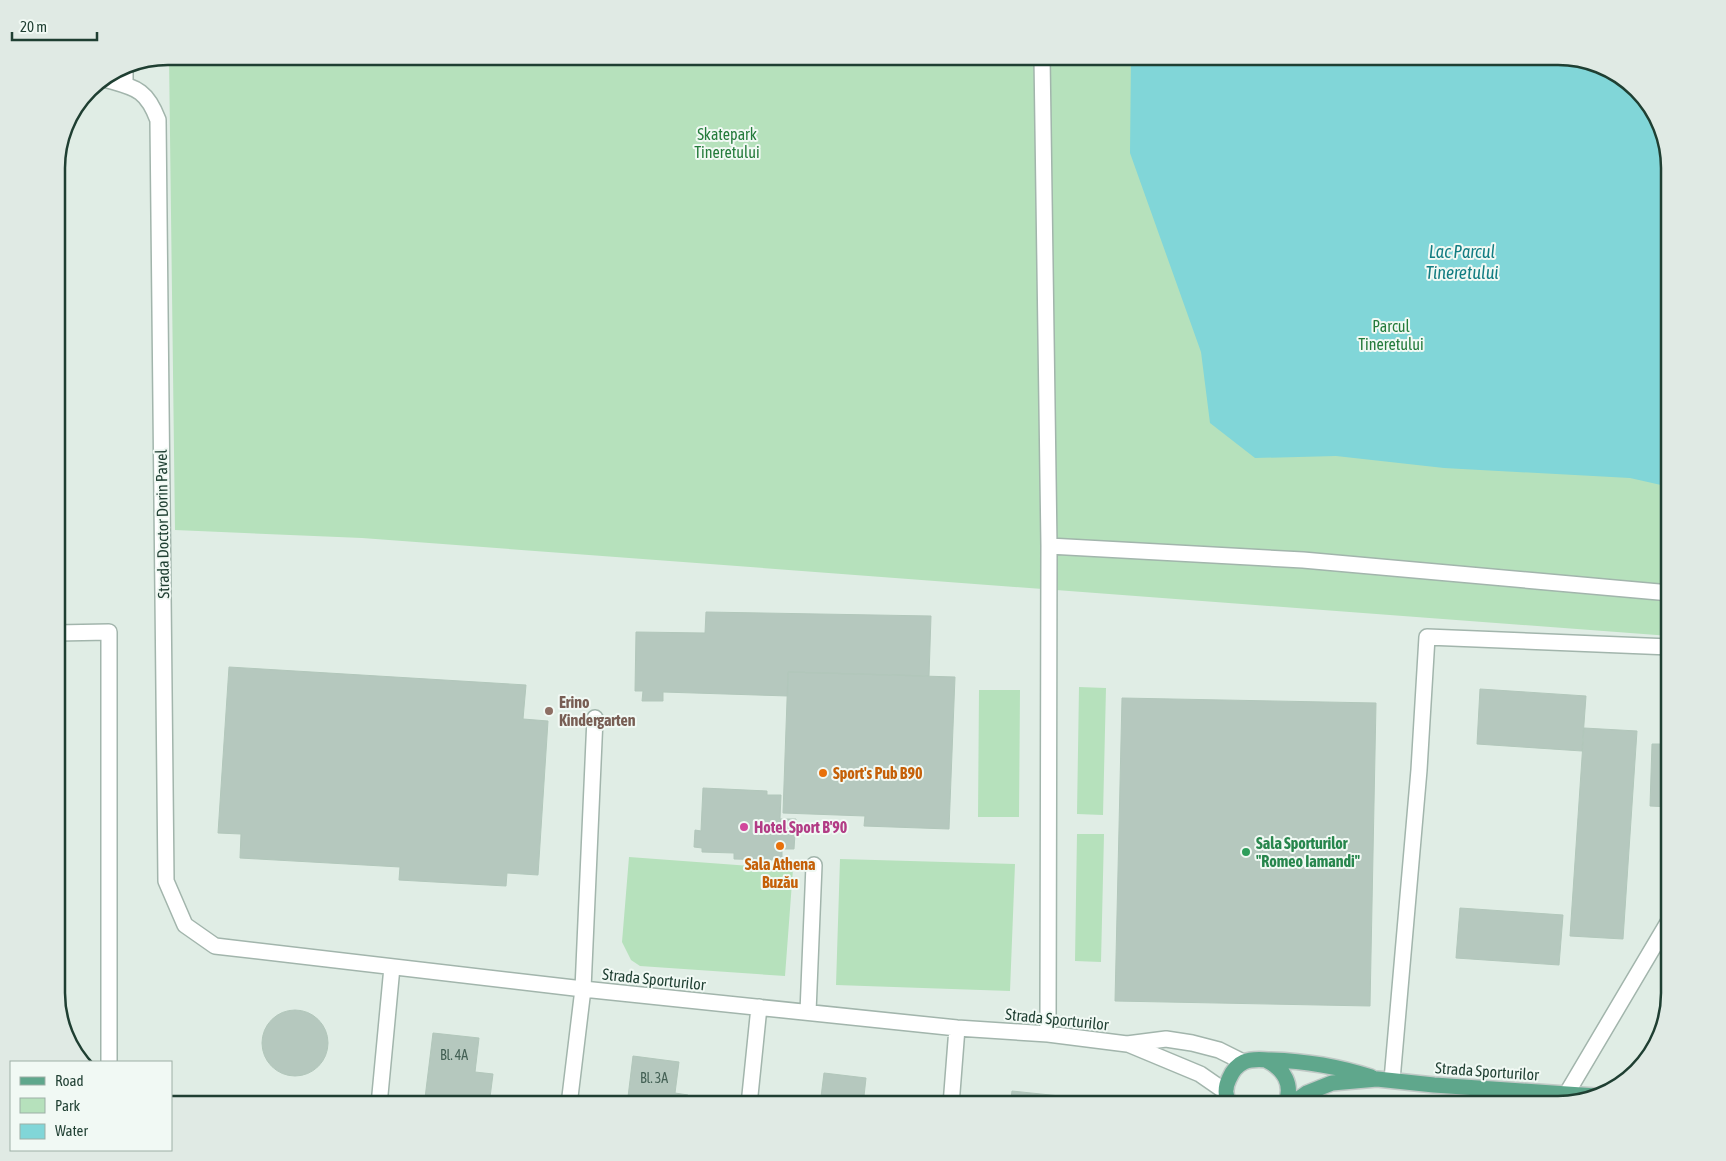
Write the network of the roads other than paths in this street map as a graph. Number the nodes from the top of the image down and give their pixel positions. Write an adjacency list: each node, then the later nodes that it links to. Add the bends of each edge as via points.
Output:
1 (1042, 65): 5 (street)
2 (125, 75): 4 (street)
3 (112, 81): 4 (street)
4 (125, 85): 11 (street, Strada Doctor Dorin Pavel, via 139,90 150,100 158,120 166,880)
5 (1049, 546): 6 (street, via 1303,560); 18 (street)
6 (1661, 592)
7 (65, 633): 21 (street, via 109,632)
8 (1661, 647): 23 (street, via 1427,637 1419,770)
9 (595, 718): 14 (street)
10 (814, 865): 16 (street)
11 (185, 925): 13 (street, Strada Sporturilor, via 215,946)
12 (1661, 934): 24 (street)
13 (392, 967): 14 (street, Strada Sporturilor); 26 (street)
14 (583, 989): 15 (street, Strada Sporturilor); 27 (street)
15 (759, 1006): 16 (street, Strada Sporturilor); 28 (street)
16 (808, 1012): 17 (street, Strada Sporturilor)
17 (957, 1028): 18 (street, Strada Sporturilor); 29 (street)
18 (1048, 1034): 19 (street, Strada Sporturilor)
19 (1127, 1044): 22 (street, Strada Sporturilor, via 1166,1039 1184,1041 1219,1050); 30 (street, Strada Sporturilor, via 1200,1074)
20 (1266, 1060): 22 (main road, Strada Sporturilor); 23 (main road, Strada Sporturilor, via 1336,1066); 32 (main road, via 1284,1074)
21 (109, 1061)
22 (1243, 1062): 31 (main road, via 1228,1080)
23 (1384, 1080): 24 (main road, Strada Sporturilor); 33 (main road, Strada Sporturilor, via 1332,1083)
24 (1567, 1093): 25 (main road, Strada Sporturilor)
25 (1577, 1094)
26 (380, 1096)
27 (570, 1096)
28 (750, 1096)
29 (952, 1096)
30 (1223, 1096)
31 (1228, 1096)
32 (1288, 1096)
33 (1303, 1096)

